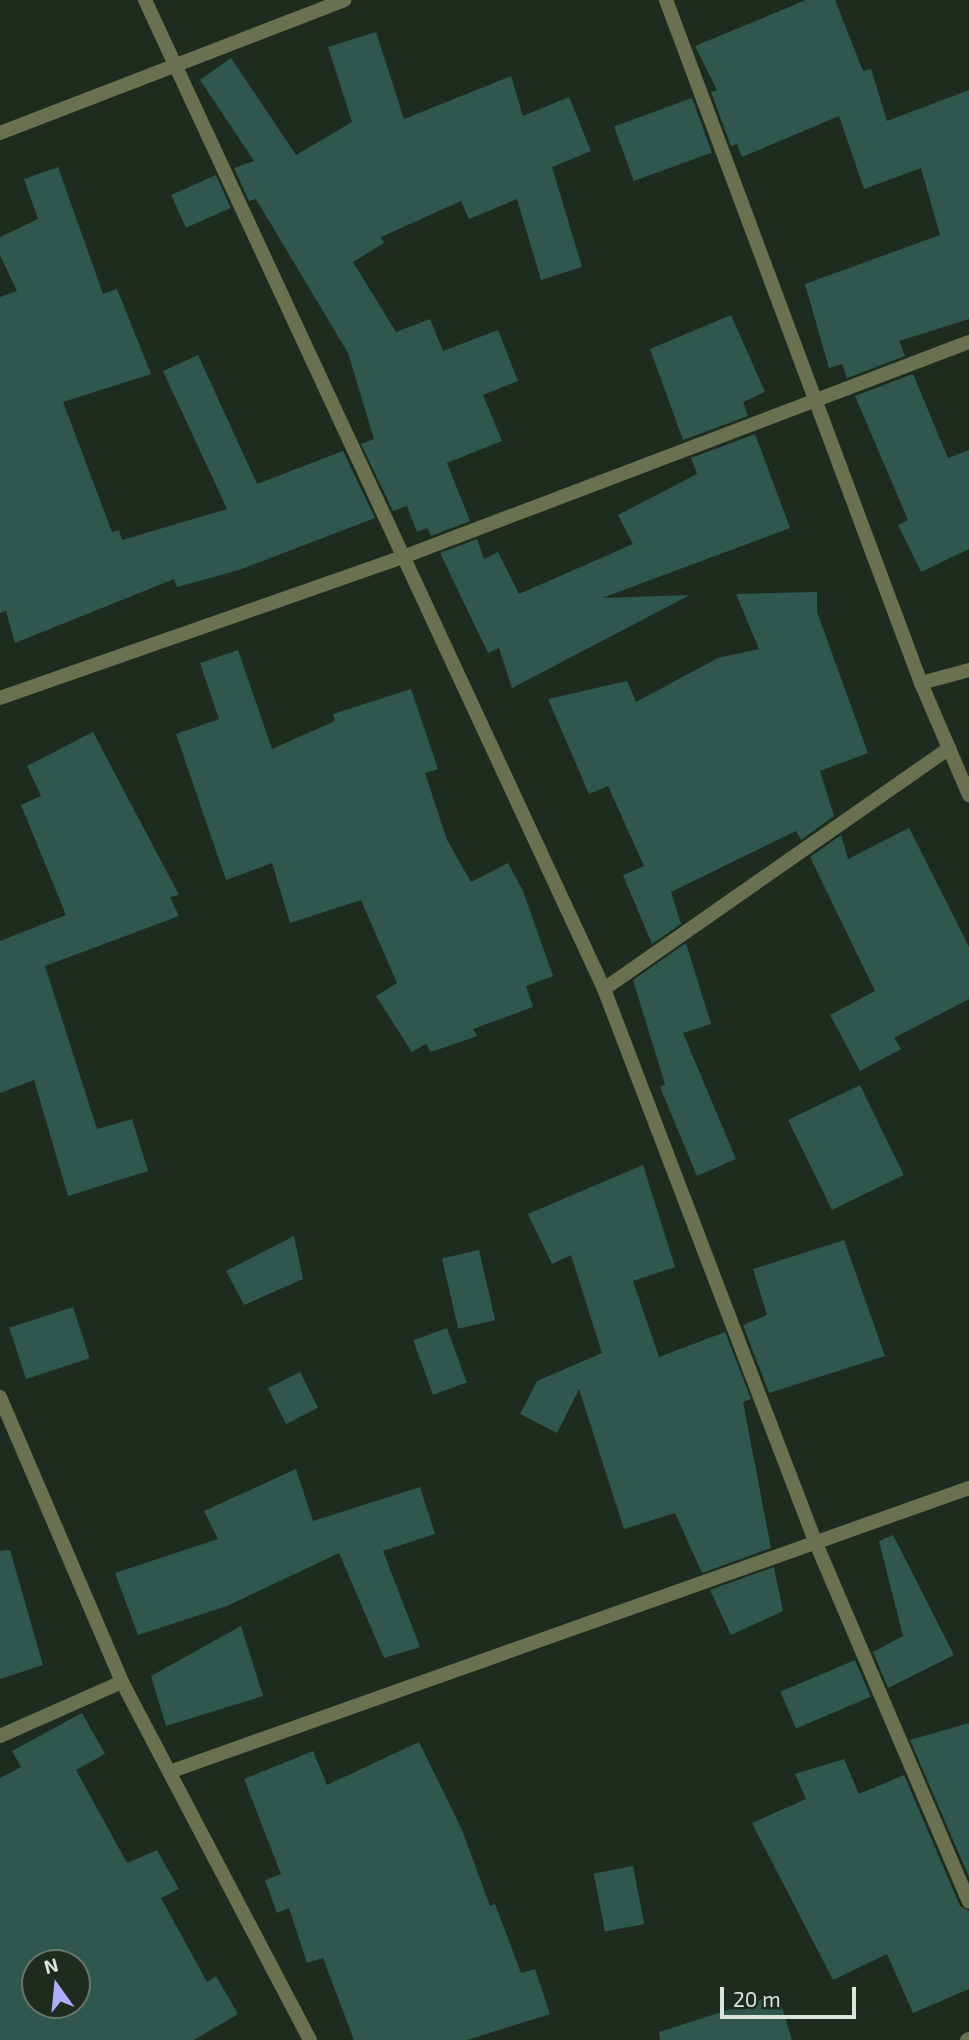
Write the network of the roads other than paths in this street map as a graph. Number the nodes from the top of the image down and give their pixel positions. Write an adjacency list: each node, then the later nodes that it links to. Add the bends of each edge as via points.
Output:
1 (145, 0): 4 (street)
2 (344, 0): 4 (street)
3 (666, 0): 7 (street)
4 (174, 65): 5 (street); 8 (street)
5 (0, 133)
6 (969, 342): 7 (street)
7 (815, 398): 8 (street); 10 (street)
8 (403, 557): 11 (street); 14 (street)
9 (969, 670): 10 (street)
10 (921, 683): 12 (street)
11 (0, 698)
12 (949, 748): 13 (street); 14 (street)
13 (969, 795)
14 (604, 989): 17 (street)
15 (0, 1397): 18 (street)
16 (969, 1488): 17 (street)
17 (815, 1541): 20 (street); 21 (street)
18 (122, 1682): 19 (street); 20 (street)
19 (0, 1736)
20 (172, 1771): 22 (street)
21 (969, 1902)
22 (310, 2040)

